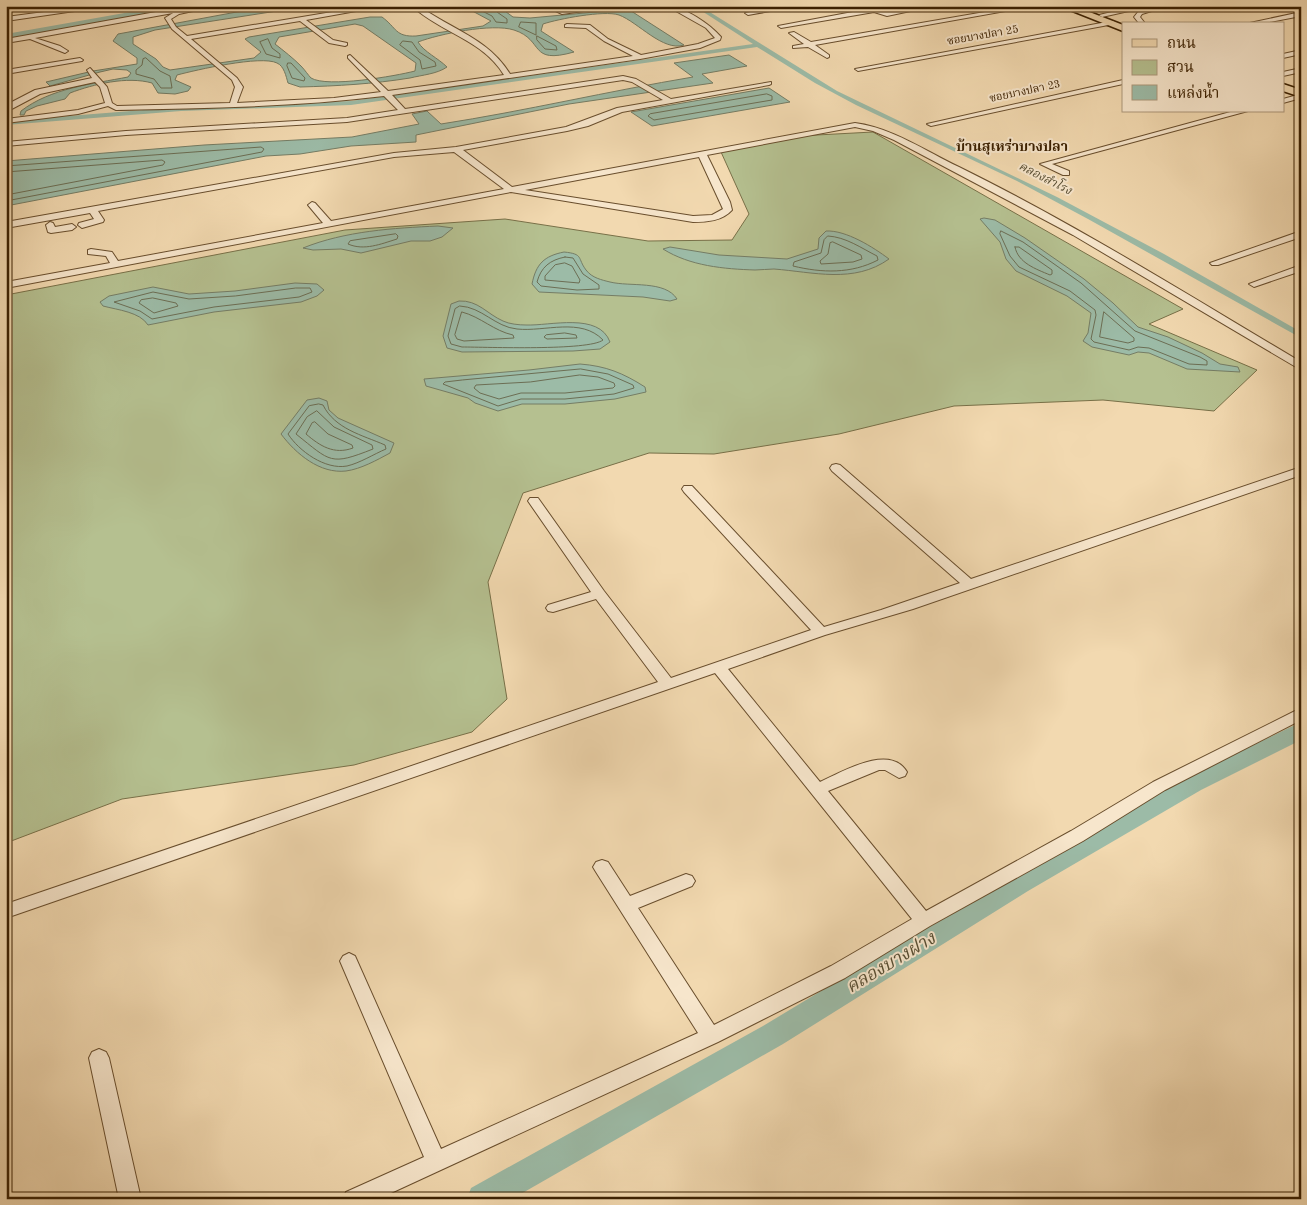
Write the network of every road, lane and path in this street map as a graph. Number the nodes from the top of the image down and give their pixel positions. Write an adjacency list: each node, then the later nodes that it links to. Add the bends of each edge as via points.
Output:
1 (106, 6): 29 (street)
2 (198, 6): 39 (street)
3 (213, 6): 40 (street, via 168,18)
4 (338, 6): 21 (street)
5 (350, 6): 6 (street, via 355,9)
6 (375, 6)
7 (381, 6): 21 (street)
8 (414, 6): 58 (street, via 494,55)
9 (548, 6): 10 (street, via 562,12)
10 (617, 6)
11 (670, 6): 50 (street, via 708,27 718,40)
12 (795, 6): 19 (street)
13 (931, 6): 31 (street, via 887,14 874,10)
14 (1031, 6): 43 (street)
15 (1065, 6): 34 (main road)
16 (1079, 6): 25 (main road)
17 (1148, 6): 20 (street)
18 (1165, 6): 28 (street)
19 (787, 8): 22 (street); 31 (street)
20 (1129, 11): 23 (street); 28 (street)
21 (344, 12): 30 (street)
22 (748, 13)
23 (1118, 13): 25 (street); 28 (street)
24 (1301, 14): 33 (street)
25 (1102, 15): 32 (main road)
26 (782, 16): 27 (street)
27 (766, 18)
28 (1139, 18)
29 (6, 19)
30 (301, 19): 40 (street); 42 (street, via 333,43)
31 (818, 20): 36 (street)
32 (1122, 22)
33 (1259, 22)
34 (1112, 24): 37 (main road); 54 (street, ซอยบางปลา 25)
35 (567, 26): 50 (street, via 588,26 606,40)
36 (781, 26)
37 (1122, 28)
38 (792, 33): 43 (street)
39 (29, 37): 41 (street); 45 (street)
40 (186, 38): 69 (street, via 235,80 239,87)
41 (6, 41)
42 (345, 44)
43 (808, 44): 44 (street); 47 (street)
44 (795, 46)
45 (65, 51)
46 (1301, 52): 48 (street)
47 (827, 56)
48 (1284, 56)
49 (350, 57): 65 (street)
50 (640, 57): 58 (street)
51 (60, 58): 53 (street)
52 (80, 60): 56 (street)
53 (6, 67)
54 (858, 69)
55 (1301, 70): 57 (street)
56 (6, 72)
57 (1284, 74)
58 (508, 76): 65 (street)
59 (1284, 81): 62 (main road)
60 (1122, 82): 74 (street, ซอยบางปลา 23)
61 (770, 83): 66 (street)
62 (1301, 87)
63 (1284, 88): 64 (main road)
64 (1301, 95): 67 (street)
65 (388, 98): 69 (street); 71 (street)
66 (670, 101): 71 (street, via 634,80 623,78); 76 (street, via 610,113 585,124)
67 (1284, 101)
68 (109, 104): 69 (street, via 118,108); 70 (street, via 97,79 38,92); 73 (street, via 72,113)
69 (234, 105)
70 (6, 110)
71 (403, 111): 75 (street, via 309,123 126,133)
72 (1240, 112): 78 (street, via 1044,164)
73 (6, 121)
74 (931, 124)
75 (6, 144)
76 (456, 149): 79 (street); 81 (street, via 394,154)
77 (702, 154): 79 (street); 79 (street, via 728,210 711,219 693,219); 94 (street, via 854,125 873,128 1023,203)
78 (1066, 173)
79 (511, 190): 83 (street)
80 (312, 205): 83 (street)
81 (92, 210): 82 (street); 84 (street, via 99,220)
82 (6, 224)
83 (329, 224): 90 (street)
84 (82, 225)
85 (72, 226): 86 (street)
86 (52, 231)
87 (1301, 234): 89 (street)
88 (91, 252): 90 (street, via 109,254)
89 (1215, 262)
90 (115, 264): 93 (street)
91 (1301, 268): 92 (street)
92 (1254, 284)
93 (6, 285)
94 (1301, 367)
95 (836, 468): 99 (street)
96 (1301, 470): 99 (street)
97 (688, 489): 102 (street)
98 (534, 501): 100 (street)
99 (970, 584): 102 (street, via 852,625)
100 (599, 594): 101 (street); 104 (street)
101 (553, 608)
102 (821, 632): 103 (street)
103 (718, 667): 104 (street); 107 (street)
104 (668, 684): 111 (street)
105 (1301, 713): 112 (street, via 1159,786 1077,836)
106 (899, 772): 107 (street, via 889,765 878,764)
107 (818, 789): 112 (street)
108 (602, 867): 110 (street)
109 (686, 881): 110 (street)
110 (627, 906): 114 (street)
111 (6, 911)
112 (924, 921): 114 (street, via 838,972)
113 (349, 961): 116 (street)
114 (711, 1036): 116 (street)
115 (98, 1058): 117 (street)
116 (436, 1161): 118 (street)
117 (130, 1199)
118 (354, 1199)

